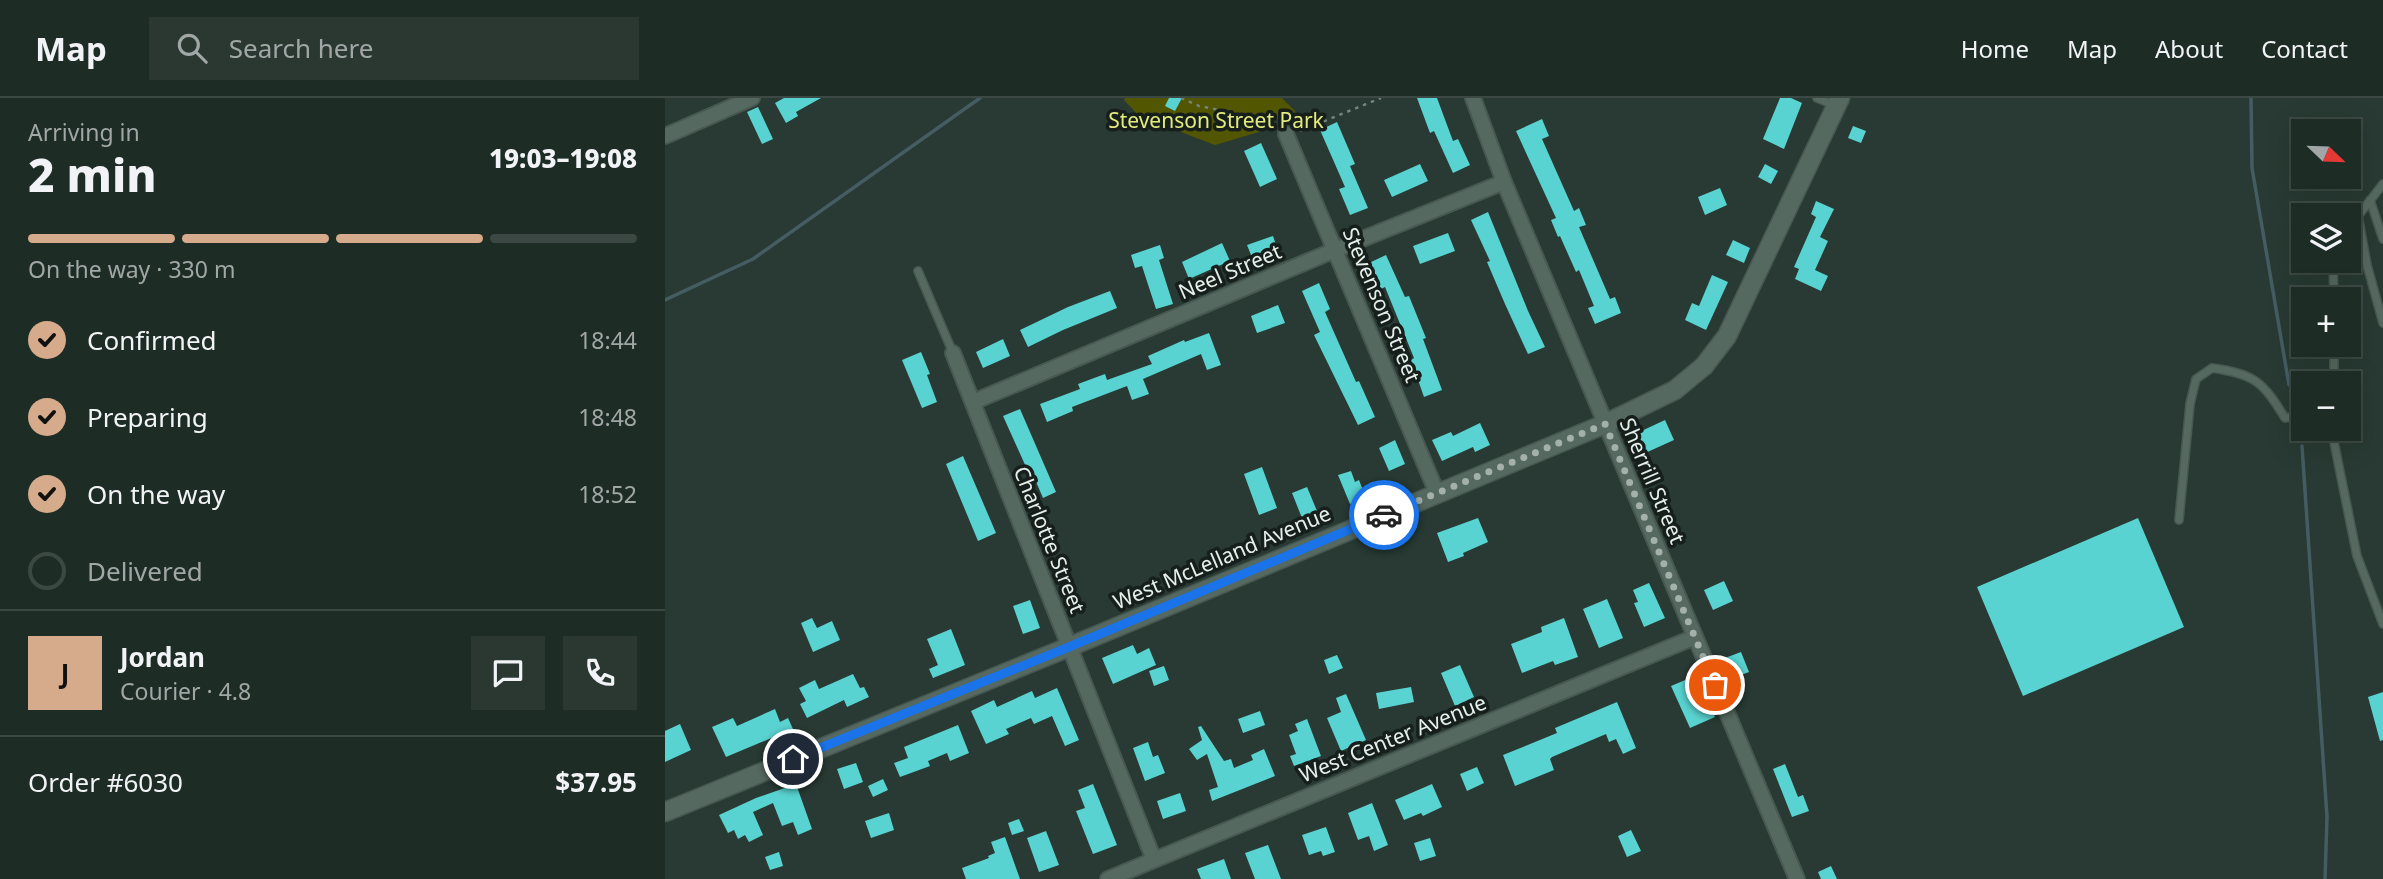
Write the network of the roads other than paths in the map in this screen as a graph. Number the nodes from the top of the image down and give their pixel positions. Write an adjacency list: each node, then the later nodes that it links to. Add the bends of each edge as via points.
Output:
1 (751, 98): 6 (street)
2 (1473, 98): 7 (street, Sherrill Street)
3 (1817, 98): 4 (lane)
4 (1838, 102): 19 (street, West McLelland Avenue, via 1727,336 1704,366 1675,390)
5 (1287, 135): 13 (street, Stevenson Street)
6 (665, 136)
7 (1504, 182): 13 (street, Neel Street); 19 (street, Sherrill Street)
8 (2383, 184): 9 (lane)
9 (2370, 200): 10 (lane); 12 (lane)
10 (2361, 212)
11 (2361, 232): 15 (lane)
12 (2383, 239)
13 (1335, 250): 17 (street, Neel Street); 21 (street, Stevenson Street)
14 (918, 271): 16 (lane)
15 (2383, 323)
16 (953, 353): 17 (street, Charlotte Street)
17 (973, 402): 25 (street, Charlotte Street)
18 (2291, 417): 22 (lane, via 2285,418 2269,392 2243,372 2212,368 2196,379)
19 (1605, 424): 21 (street, West McLelland Avenue); 24 (street, Sherrill Street)
20 (2334, 441): 23 (lane, via 2357,556)
21 (1437, 493): 25 (street, West McLelland Avenue)
22 (2179, 520)
23 (2383, 624)
24 (1695, 637): 27 (street, West Center Avenue); 29 (street, Sherrill Street)
25 (1069, 647): 26 (street, West McLelland Avenue); 27 (street, Charlotte Street)
26 (665, 812)
27 (1154, 860): 28 (street, West Center Avenue)
28 (1108, 879)
29 (1797, 879)

